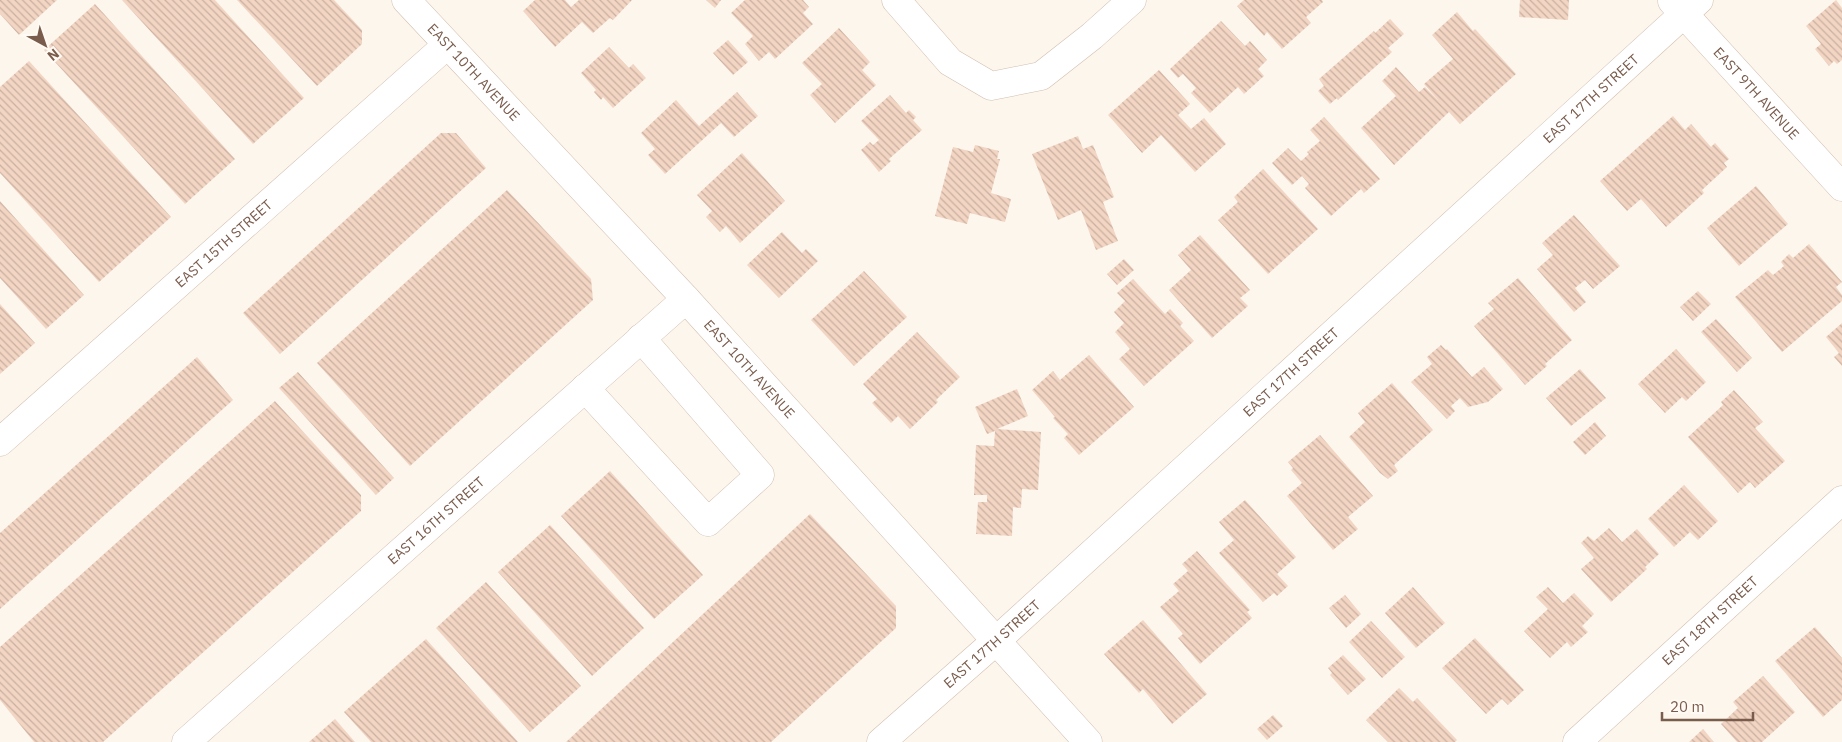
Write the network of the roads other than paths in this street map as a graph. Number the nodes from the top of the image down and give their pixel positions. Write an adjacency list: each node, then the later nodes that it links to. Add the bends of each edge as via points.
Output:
1 (406, 0): 5 (street, EAST 10TH AVENUE)
2 (896, 0): 3 (street, via 950,62 991,86 1041,76)
3 (1132, 0)
4 (1685, 5): 6 (street, EAST 9TH AVENUE); 12 (street, EAST 17TH STREET)
5 (447, 45): 7 (street, EAST 10TH AVENUE); 10 (street, EAST 15TH STREET)
6 (1842, 187)
7 (686, 299): 8 (street, EAST 16TH STREET); 12 (street, EAST 10TH AVENUE)
8 (641, 338): 9 (street, EAST 16TH STREET); 9 (street, via 760,475 708,522)
9 (584, 388): 13 (street, EAST 16TH STREET)
10 (0, 442)
11 (1842, 500): 16 (street, EAST 18TH STREET)
12 (997, 640): 14 (street, EAST 17TH STREET); 15 (street, EAST 10TH AVENUE)
13 (186, 742)
14 (881, 742)
15 (1088, 742)
16 (1577, 742)

